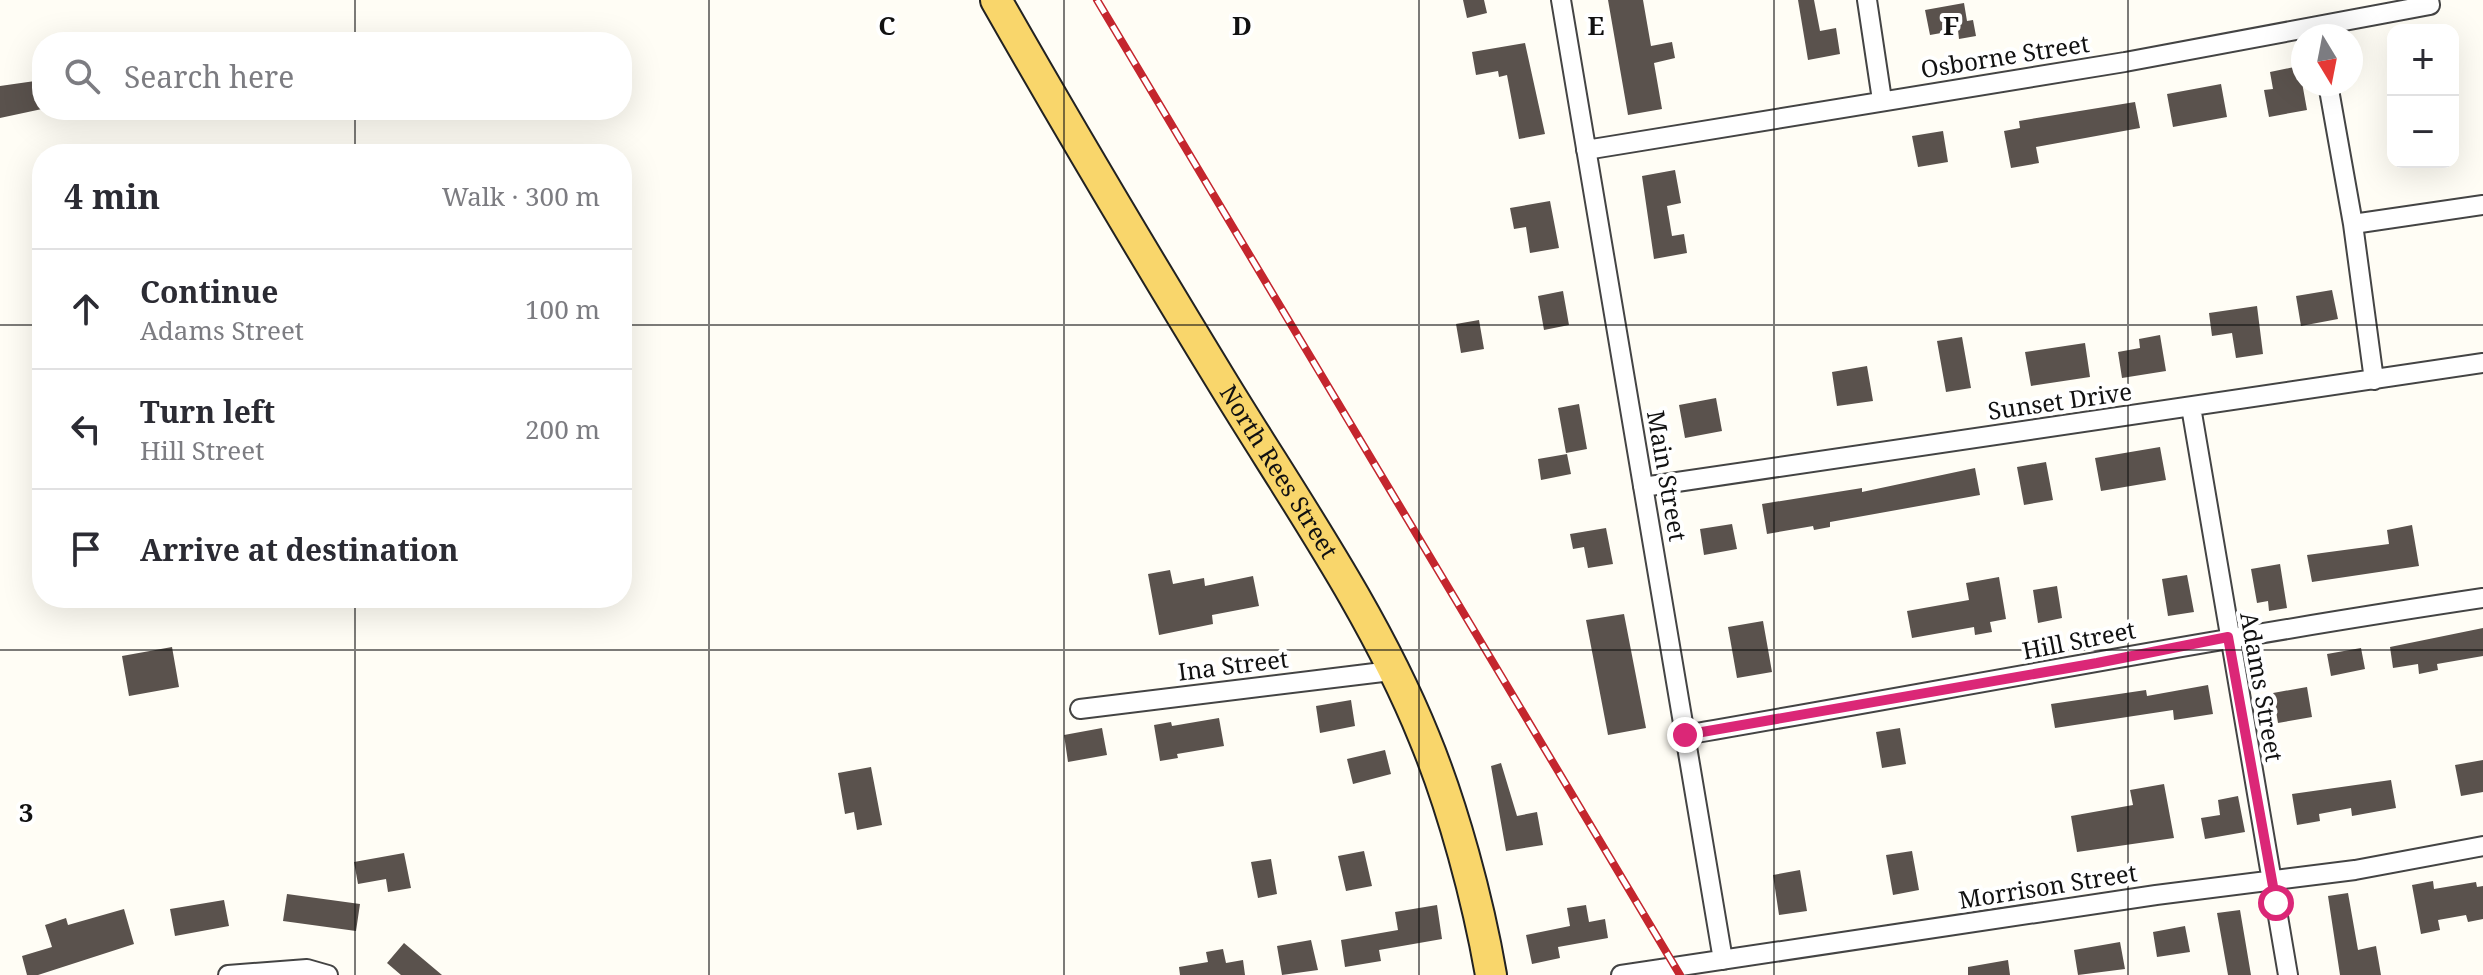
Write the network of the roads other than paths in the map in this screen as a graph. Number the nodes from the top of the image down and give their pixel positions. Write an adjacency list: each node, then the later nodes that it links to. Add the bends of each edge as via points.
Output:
1 (996, 0): 18 (main road, North Rees Street, via 1357,604)
2 (1561, 0): 9 (street, Main Street)
3 (1867, 0): 8 (street)
4 (2430, 3): 5 (street, Osborne Street)
5 (2342, 24)
6 (2291, 35): 8 (street, Osborne Street)
7 (2330, 96): 11 (street)
8 (1882, 100): 9 (street, Osborne Street)
9 (1586, 150): 15 (street, Main Street)
10 (2483, 205): 11 (street)
11 (2353, 224): 13 (street)
12 (2483, 363): 13 (street, Sunset Drive)
13 (2374, 380): 14 (street, Sunset Drive)
14 (2191, 407): 15 (street, Sunset Drive); 17 (street, Adams Street)
15 (1643, 487): 20 (street, Main Street)
16 (2483, 598): 17 (street, Hill Street)
17 (2228, 637): 20 (street, Hill Street); 22 (street, Adams Street)
18 (1391, 671): 19 (street, Ina Street); 26 (main road, North Rees Street, via 1423,736 1446,801)
19 (1080, 709)
20 (1685, 735): 23 (street, Main Street)
21 (2483, 846): 22 (street, Morrison Street)
22 (2271, 881): 23 (street, Morrison Street); 28 (street, Adams Street)
23 (1723, 960): 27 (street, Morrison Street)
24 (228, 975): 25 (street, via 307,969)
25 (328, 975)
26 (1491, 975)
27 (1621, 975)
28 (2288, 975)

